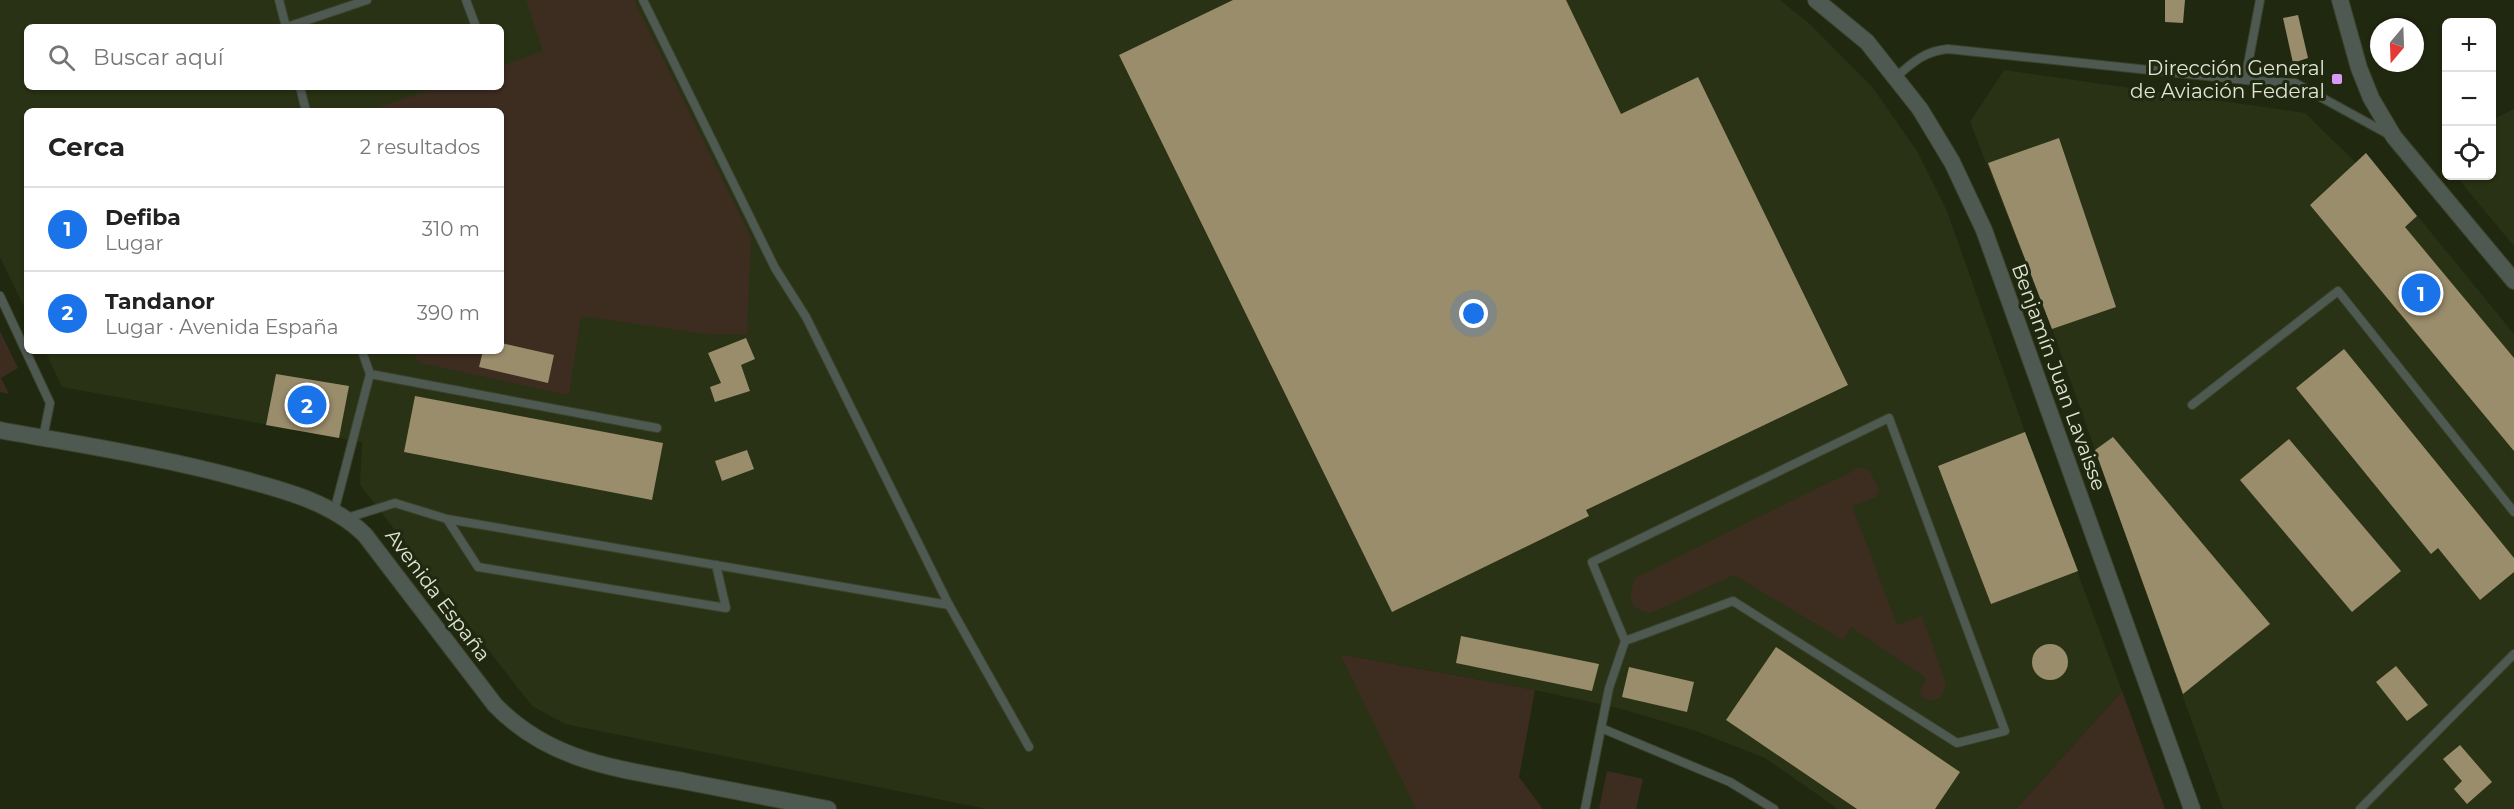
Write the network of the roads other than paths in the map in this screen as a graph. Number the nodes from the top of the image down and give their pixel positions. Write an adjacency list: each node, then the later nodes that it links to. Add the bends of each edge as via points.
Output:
1 (279, 0): 8 (lane)
2 (367, 0): 9 (lane)
3 (466, 0): 10 (lane)
4 (643, 0): 30 (lane, via 775,268 806,317)
5 (1816, 0): 11 (street, Benjamín Juan Lavaisse, via 1867,42)
6 (2260, 0): 12 (lane)
7 (2340, 0): 15 (street, via 2371,98)
8 (285, 24)
9 (295, 24)
10 (475, 24)
11 (1896, 77): 12 (lane, via 1931,51 1948,49); 38 (street, Benjamín Juan Lavaisse, via 1952,162 1984,231)
12 (2245, 80): 15 (lane, via 2295,83)
13 (302, 90): 14 (lane)
14 (305, 108)
15 (2394, 137): 16 (street)
16 (2514, 281)
17 (0, 296): 18 (lane)
18 (24, 347)
19 (27, 354): 25 (lane, via 50,402)
20 (363, 354): 21 (lane)
21 (370, 374): 23 (lane); 27 (lane)
22 (2192, 405): 26 (lane, via 2338,291)
23 (657, 428)
24 (0, 430): 25 (street, Avenida España)
25 (43, 438): 27 (street, Avenida España, via 208,469 280,490)
26 (2514, 512)
27 (340, 515): 28 (lane, via 395,502); 35 (street, Avenida España, via 371,542 495,705 534,738 566,754 603,765)
28 (447, 519): 29 (lane); 29 (lane, via 478,567 726,608)
29 (716, 565): 30 (lane)
30 (949, 605): 34 (lane)
31 (1625, 640): 31 (lane, via 1733,601 1957,743 2005,731 1889,418 1592,562); 33 (lane)
32 (2514, 654): 39 (lane)
33 (1601, 728): 36 (lane); 37 (lane, via 1730,782)
34 (1029, 747)
35 (828, 809)
36 (1585, 809)
37 (1774, 809)
38 (2192, 809)
39 (2360, 809)

